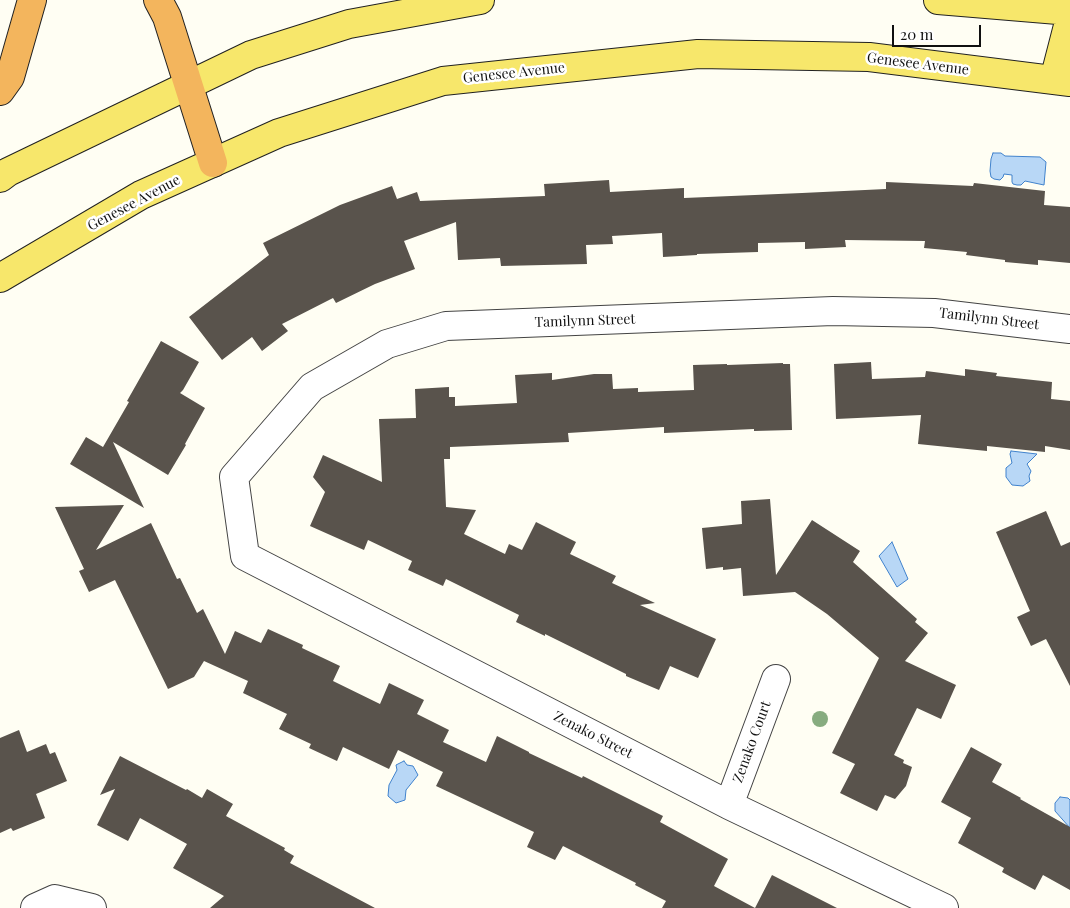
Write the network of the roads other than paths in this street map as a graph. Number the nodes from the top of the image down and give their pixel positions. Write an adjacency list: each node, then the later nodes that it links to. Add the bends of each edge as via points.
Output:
1 (32, 0): 9 (highway, via 10,77)
2 (158, 0): 8 (highway, via 167,17)
3 (480, 0): 8 (main road, via 349,24 251,55)
4 (938, 0): 5 (main road)
5 (1070, 11)
6 (1070, 18): 7 (main road)
7 (1062, 81): 10 (main road, Genesee Avenue, via 869,57 698,54 443,81 279,133)
8 (189, 85): 10 (highway); 11 (main road)
9 (0, 92)
10 (213, 163): 12 (main road, Genesee Avenue, via 141,195)
11 (0, 178)
12 (0, 278)
13 (1070, 329): 14 (street, Tamilynn Street, via 934,313 833,311 446,326 388,344 312,387 234,477)
14 (245, 556): 16 (street, Zenako Street)
15 (776, 679): 16 (street, Zenako Court)
16 (729, 805): 19 (street, Zenako Street)
17 (34, 908): 18 (street, via 55,898)
18 (92, 908)
19 (944, 908)

